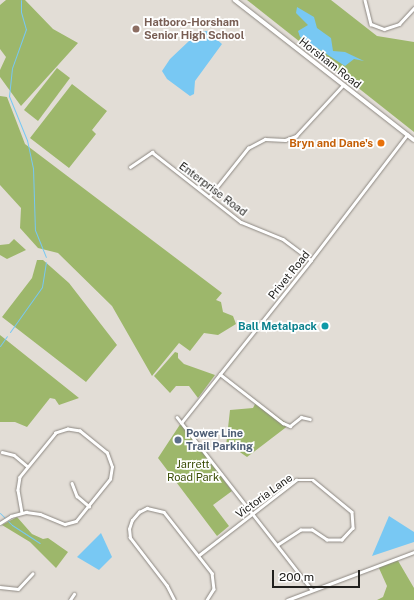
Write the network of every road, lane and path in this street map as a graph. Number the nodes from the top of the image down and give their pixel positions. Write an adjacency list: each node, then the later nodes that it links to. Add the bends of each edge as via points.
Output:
1 (235, 0): 4 (main road, Horsham Road)
2 (365, 0): 3 (street, via 371,24 384,29 399,24)
3 (414, 8)
4 (343, 85): 5 (main road, Horsham Road); 8 (street, via 296,136 285,140 265,139 248,148)
5 (407, 134): 6 (main road, Horsham Road); 9 (street, Privet Road)
6 (414, 140)
7 (130, 167): 8 (street, Enterprise Road, via 152,152)
8 (209, 197): 9 (street, Enterprise Road, via 241,222 283,240)
9 (312, 260): 10 (street, Privet Road)
10 (220, 374): 12 (street, via 283,423 290,426 301,417); 13 (street, Privet Road)
11 (177, 417): 13 (street)
12 (310, 419)
13 (181, 423): 19 (street)
14 (2, 452): 15 (street, via 14,455)
15 (27, 466): 17 (street, via 59,432 71,429 84,433 104,449 112,466 110,479); 18 (street, via 18,485)
16 (72, 483): 17 (street, via 77,496)
17 (88, 506): 18 (street, via 78,520 65,524 40,514)
18 (22, 512): 20 (street)
19 (253, 513): 21 (street); 21 (street, Victoria Lane, via 293,482 303,479 313,480 352,512 353,528 342,540 327,540 312,530 301,530); 23 (street, Victoria Lane)
20 (0, 523)
21 (278, 545): 26 (street)
22 (414, 552): 26 (main road)
23 (199, 555): 29 (street, via 160,510 143,510 132,520 130,538 167,586); 30 (street, via 215,580 213,594)
24 (32, 574): 25 (street, via 18,589)
25 (0, 587)
26 (312, 590): 31 (main road)
27 (74, 594): 28 (street)
28 (70, 600)
29 (174, 600)
30 (207, 600)
31 (286, 600)

